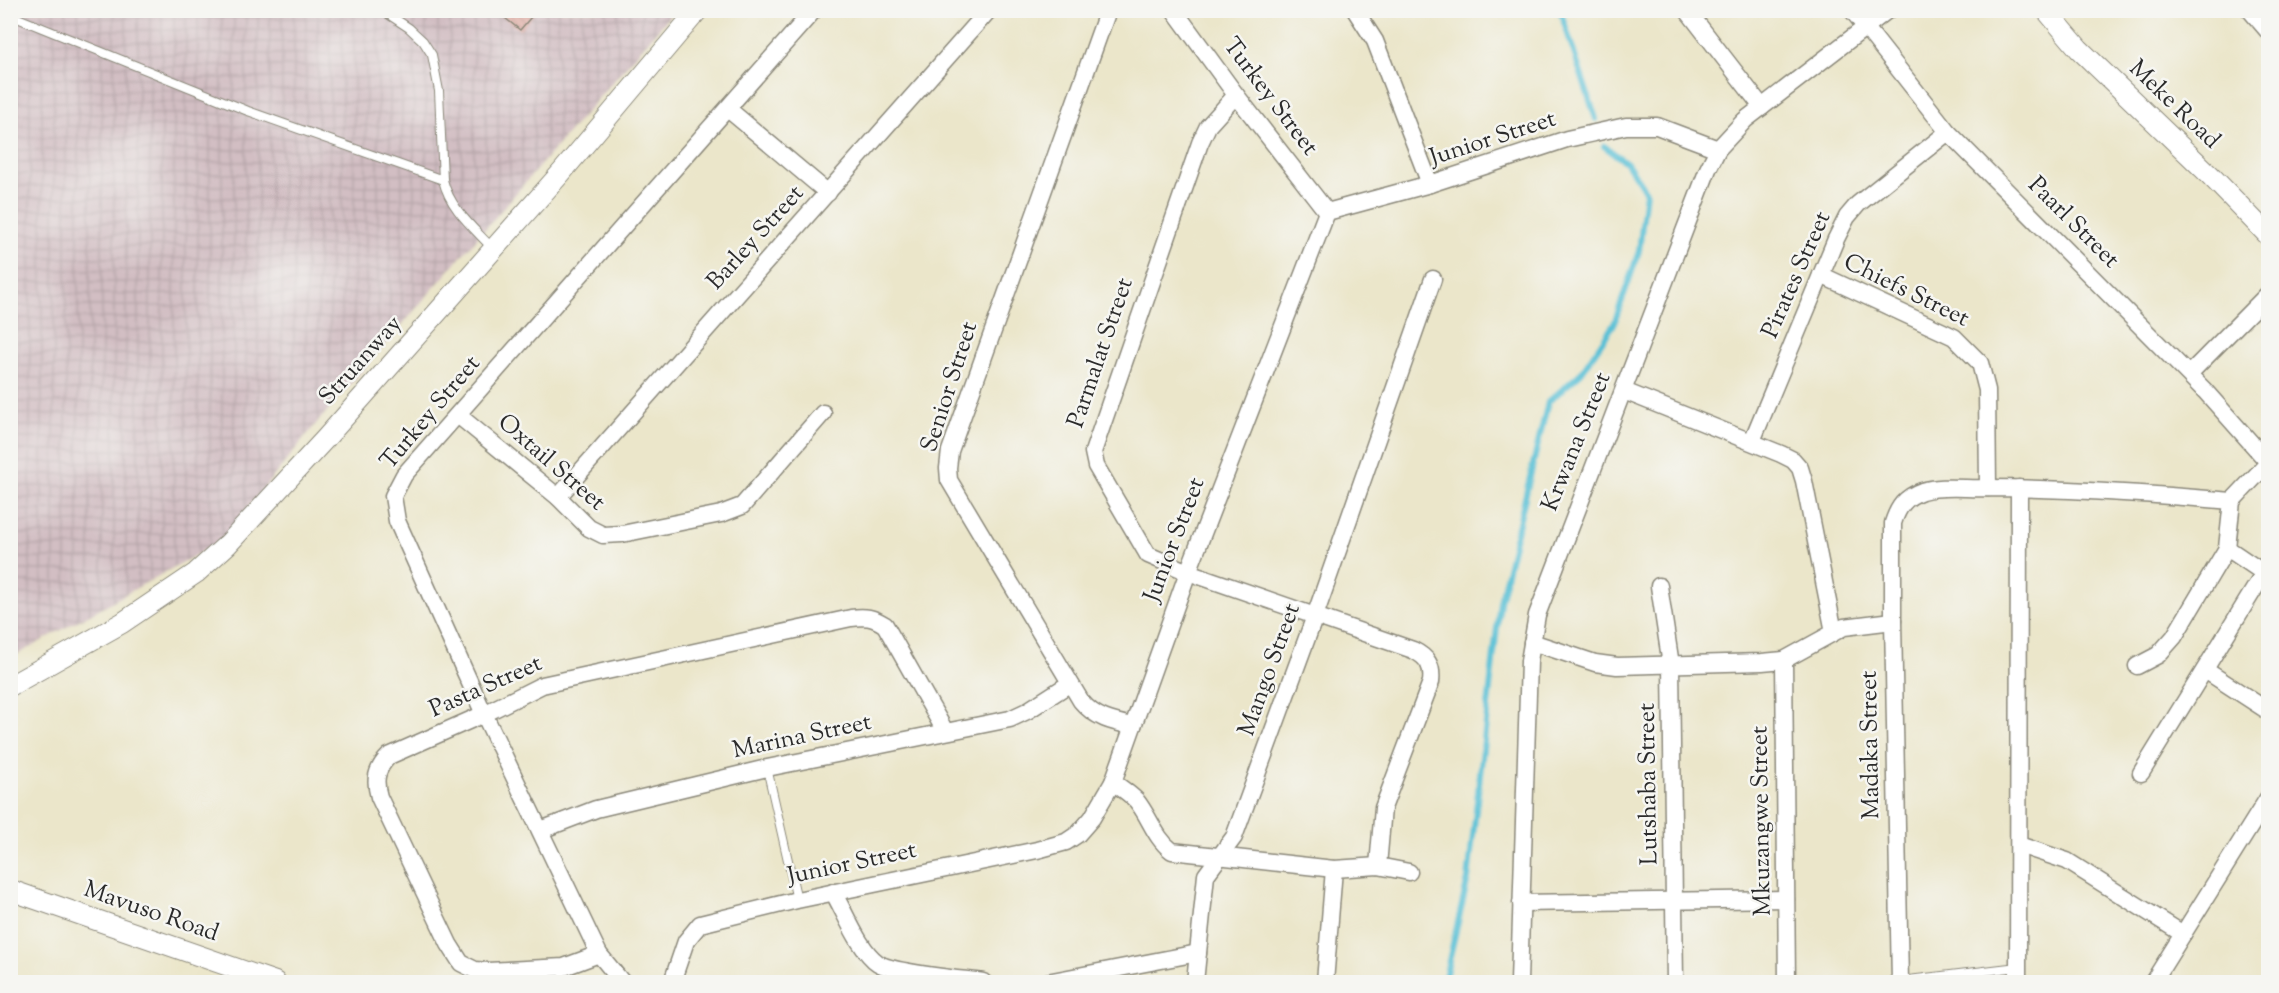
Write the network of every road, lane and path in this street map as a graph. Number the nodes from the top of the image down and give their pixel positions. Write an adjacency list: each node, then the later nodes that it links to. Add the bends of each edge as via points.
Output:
1 (382, 10): 21 (lane, via 409,28 432,55 439,91)
2 (698, 10): 26 (street, Struanway)
3 (814, 10): 18 (street, Turkey Street)
4 (989, 10): 23 (street, Barley Street)
5 (1108, 10): 51 (street, Senior Street, via 954,439 948,468 950,480)
6 (1174, 10): 16 (street, Turkey Street)
7 (1355, 10): 22 (street, via 1375,41)
8 (1687, 10): 17 (street)
9 (1852, 10): 14 (street, Paarl Street)
10 (1888, 10): 14 (street, Krwana Street)
11 (2046, 10): 25 (street, Meke Road, via 2079,49)
12 (2250, 10): 15 (street)
13 (10, 15): 21 (lane, via 248,111)
14 (1865, 28): 17 (street, Krwana Street); 19 (street, Paarl Street)
15 (2268, 31)
16 (1236, 95): 24 (street, Turkey Street); 41 (street, Parmalat Street, via 1208,126 1200,143 1093,452 1096,466 1143,549 1157,560)
17 (1762, 107): 20 (street, Krwana Street)
18 (728, 109): 23 (street); 33 (street, Turkey Street)
19 (1948, 132): 27 (street, Pirates Street, via 1858,204 1840,232); 30 (street, Paarl Street)
20 (1718, 149): 22 (street, Junior Street, via 1657,126 1626,126 1567,140); 31 (street, Krwana Street)
21 (443, 180): 26 (lane, via 446,195 455,208)
22 (1430, 184): 24 (street, Junior Street)
23 (828, 193): 38 (street, Barley Street)
24 (1327, 212): 41 (street, Junior Street)
25 (2268, 235)
26 (494, 249): 52 (street, Struanway, via 284,485 210,561 122,623)
27 (1821, 275): 34 (street, Pirates Street); 36 (street, Chiefs Street, via 1954,337 1980,363 1987,390)
28 (1433, 279): 43 (street, Mango Street)
29 (2268, 294): 30 (street)
30 (2189, 374): 35 (street, Paarl Street)
31 (1624, 391): 34 (street); 46 (street, Krwana Street, via 1576,508 1537,615)
32 (823, 413): 38 (street, Oxtail Street, via 751,497 732,511 603,535 589,528)
33 (459, 416): 38 (street, Oxtail Street); 54 (street, Turkey Street, via 404,476 393,496 397,521)
34 (1752, 441): 45 (street, via 1793,460 1800,468)
35 (2268, 462): 39 (street)
36 (1988, 488): 37 (street); 44 (street, Madaka Street, via 1924,490 1898,507 1893,523)
37 (2019, 488): 39 (street); 62 (street)
38 (558, 497)
39 (2232, 501): 40 (street)
40 (2227, 548): 49 (street, via 2168,646); 50 (street, via 2258,569 2261,578)
41 (1188, 572): 43 (street, Parmalat Street); 55 (street, Junior Street)
42 (1659, 586): 48 (street, Lutshaba Street)
43 (1315, 616): 63 (street, Mango Street, via 1234,837); 64 (street, Parmalat Street, via 1424,655 1430,663 1431,682 1383,808)
44 (1893, 621): 45 (street, via 1844,627); 87 (street, Madaka Street)
45 (1834, 632): 47 (street)
46 (1532, 642): 48 (street, via 1595,663); 72 (street, Krwana Street)
47 (1784, 660): 48 (street); 69 (street, Mkuzangwe Street)
48 (1671, 666): 71 (street, Lutshaba Street)
49 (2137, 666)
50 (2205, 670): 53 (street); 58 (street)
51 (1069, 684): 55 (street, Senior Street, via 1090,711 1107,721); 56 (street, Marina Street, via 1010,719)
52 (10, 686)
53 (2268, 711)
54 (484, 714): 56 (street, Pasta Street, via 550,683 864,616 885,625); 61 (street, Turkey Street); 75 (street, Pasta Street, via 389,756 381,764 375,783 449,944 461,963 488,971 564,967)
55 (1133, 726): 59 (street, Junior Street)
56 (945, 731): 57 (street, Marina Street)
57 (767, 768): 61 (street, Marina Street, via 596,809); 70 (lane)
58 (2141, 773)
59 (1113, 782): 63 (street, via 1136,801 1153,831 1172,851); 67 (street, Junior Street, via 1092,818 1066,842)
60 (2268, 798): 73 (street)
61 (541, 830): 75 (street, Turkey Street)
62 (2019, 845): 73 (street, via 2067,861); 76 (street)
63 (1217, 857): 65 (street); 74 (street, Mango Street, via 1206,875)
64 (1378, 866): 65 (street); 66 (street)
65 (1334, 869): 83 (street)
66 (1409, 872)
67 (833, 892): 70 (street, Junior Street); 80 (street, via 865,949 878,963)
68 (14, 893): 77 (street, Mavuso Road)
69 (1786, 899): 71 (street); 86 (street, Mkuzangwe Street)
70 (797, 900): 79 (street, Junior Street, via 700,924 686,941)
71 (1674, 901): 72 (street); 85 (street, Lutshaba Street)
72 (1521, 903): 84 (street, Krwana Street)
73 (2183, 934): 88 (street)
74 (1198, 953): 81 (street); 82 (street, Mango Street)
75 (599, 954): 78 (street, Turkey Street)
76 (2018, 975): 87 (lane)
77 (275, 982)
78 (622, 982)
79 (672, 982)
80 (983, 982)
81 (1047, 982)
82 (1195, 982)
83 (1325, 982)
84 (1519, 982)
85 (1675, 982)
86 (1787, 982)
87 (1900, 982)
88 (2153, 982)

